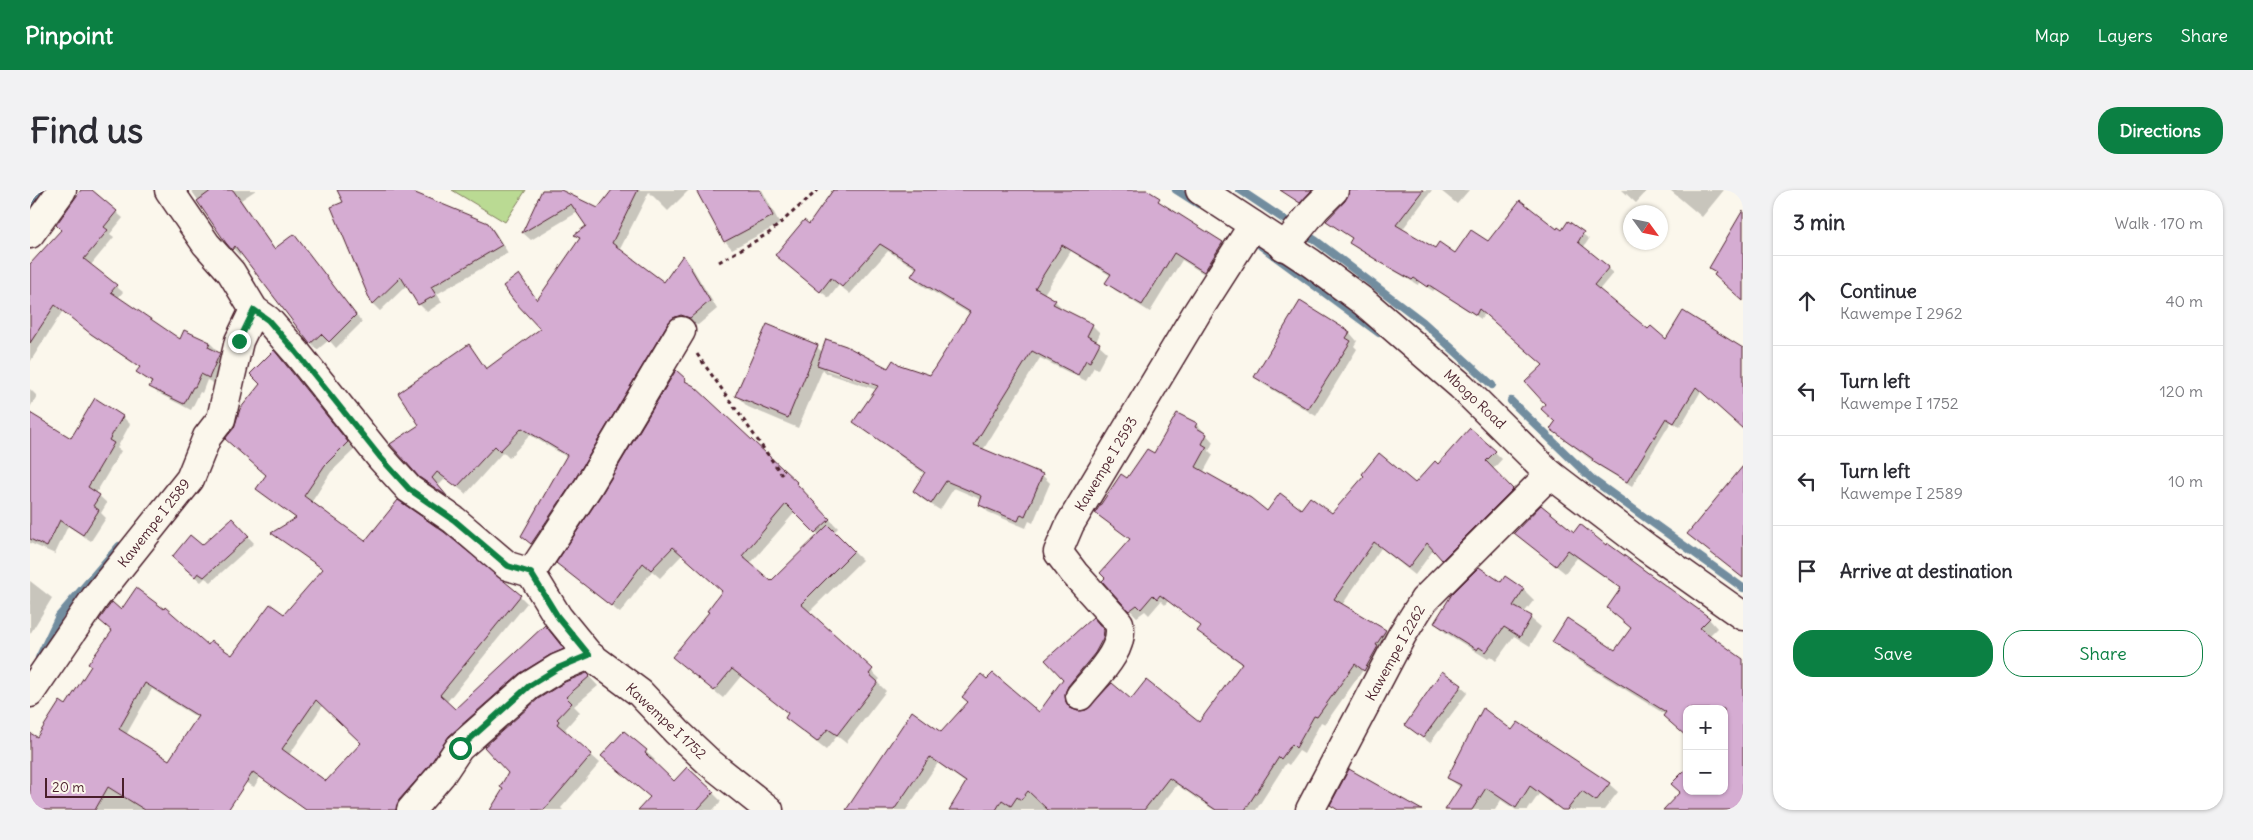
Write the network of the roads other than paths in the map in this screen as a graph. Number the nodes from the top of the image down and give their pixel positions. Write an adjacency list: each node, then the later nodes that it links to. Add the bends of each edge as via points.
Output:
1 (62, 190): 6 (street)
2 (168, 190): 8 (street, via 206,244 231,272)
3 (1200, 190): 5 (street, Mbogo Road)
4 (1334, 190): 7 (street)
5 (1253, 225): 7 (street, Mbogo Road); 15 (street, Kawempe I 2593, via 1075,516 1058,552 1119,623 1122,633 1117,648)
6 (30, 234)
7 (1284, 247): 10 (street, Mbogo Road, via 1311,263 1423,351)
8 (254, 310): 11 (street, via 268,320 296,352 409,489 454,520 508,566); 14 (street, Kawempe I 2589, via 239,341 222,419 207,436 190,479 95,598)
9 (681, 331): 11 (street, via 588,487)
10 (1550, 474): 12 (street, Mbogo Road); 18 (street, Kawempe I 2262, via 1424,600 1402,634)
11 (531, 573): 13 (street, Kawempe I 1752, via 558,617)
12 (1743, 616)
13 (589, 655): 16 (street, via 558,668 529,686 460,748); 17 (street, Kawempe I 1752, via 640,694 710,762)
14 (30, 693)
15 (1080, 696)
16 (411, 810)
17 (769, 810)
18 (1310, 810)

